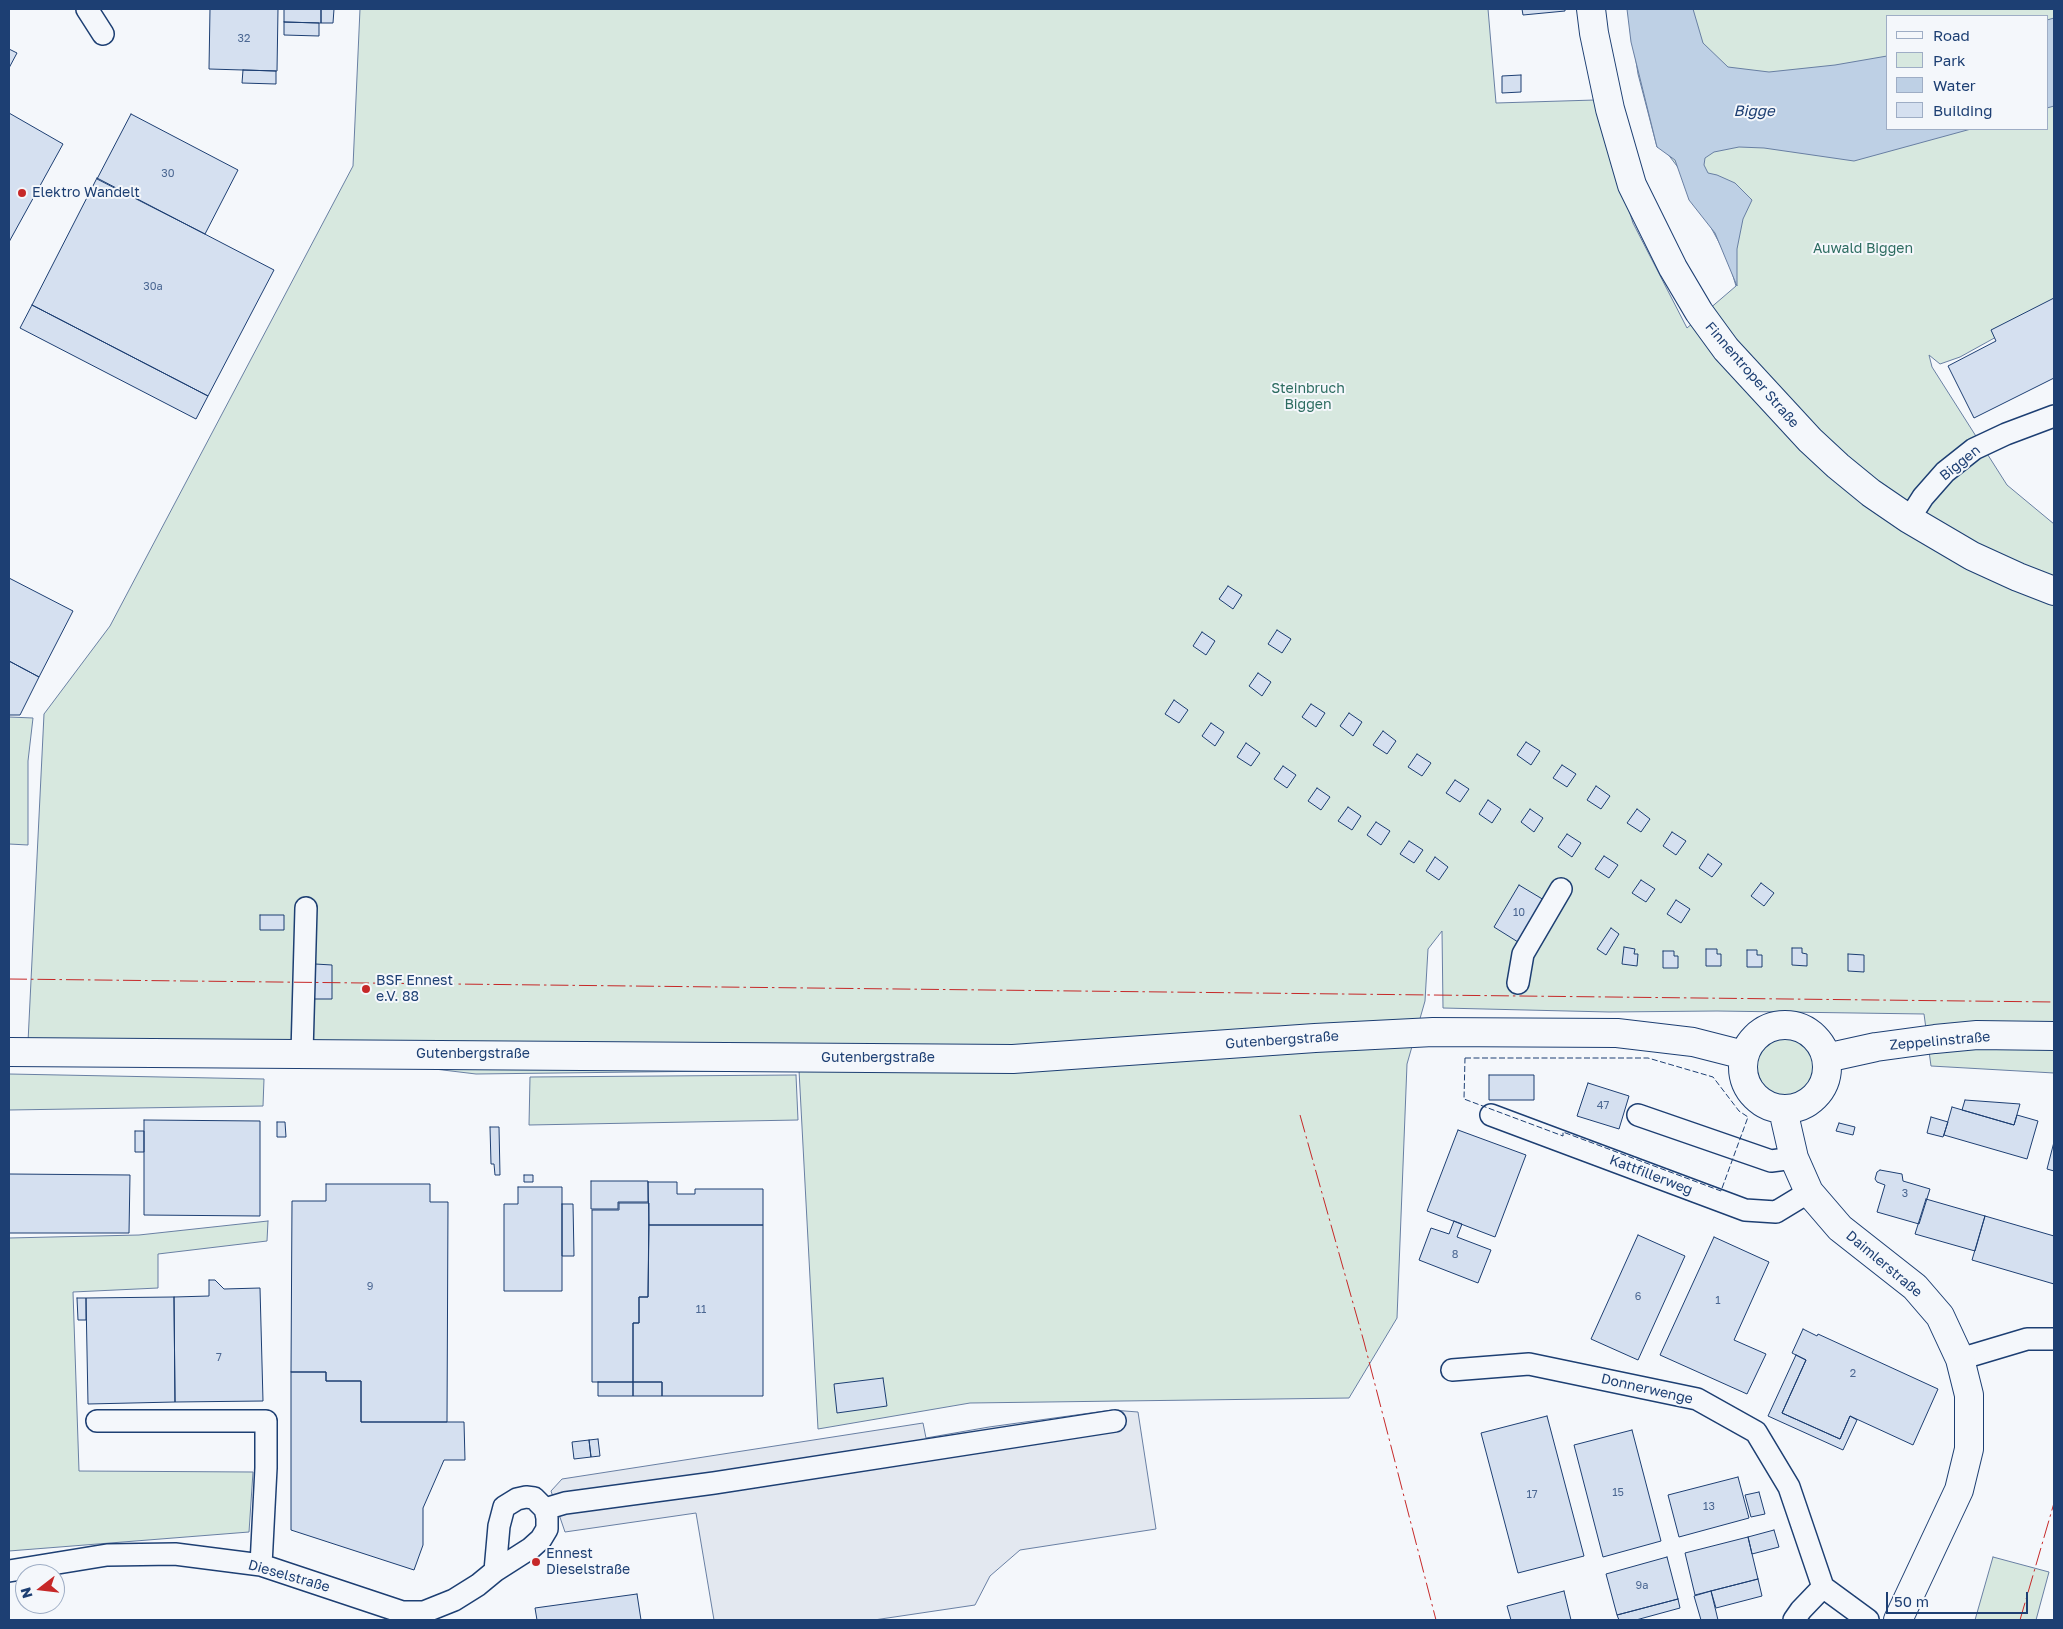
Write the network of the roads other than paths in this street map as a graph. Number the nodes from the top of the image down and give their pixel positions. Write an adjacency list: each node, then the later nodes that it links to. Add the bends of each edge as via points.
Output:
1 (87, 9): 3 (street)
2 (1592, 9): 5 (main road, Finnentroper Straße, via 1604,81 1625,164 1651,226 1685,290 1726,349 1800,430 1854,479)
3 (103, 34)
4 (2054, 416): 5 (street, Biggen, via 1974,449 1945,472 1923,497)
5 (1909, 520): 6 (main road, Finnentroper Straße, via 1980,560)
6 (2054, 591)
7 (1561, 889): 9 (street, via 1523,954)
8 (306, 908): 12 (street)
9 (1518, 983)
10 (2054, 1036): 14 (main road, Zeppelinstraße, via 1977,1035 1935,1039)
11 (9, 1052): 12 (main road, Gutenbergstraße)
12 (302, 1053): 13 (main road, Gutenbergstraße, via 1013,1059 1433,1032 1617,1033 1693,1042)
13 (1744, 1055): 14 (main road, via 1760,1033 1786,1025 1812,1035); 15 (main road, via 1743,1068 1750,1091 1759,1101)
14 (1826, 1058): 15 (main road, via 1827,1071 1817,1095 1807,1103)
15 (1782, 1110): 18 (main road, Daimlerstraße)
16 (1491, 1115): 19 (street, Kattfillerweg, via 1745,1210 1776,1212)
17 (1638, 1115): 18 (street, via 1771,1161)
18 (1794, 1158): 19 (main road, Daimlerstraße)
19 (1809, 1192): 21 (main road, Daimlerstraße, via 1840,1228 1915,1287 1940,1316)
20 (2054, 1339): 21 (street, via 2027,1339)
21 (1960, 1360): 32 (main road, Daimlerstraße, via 1969,1395 1969,1449 1959,1490)
22 (1452, 1370): 29 (street, Donnerwenge, via 1530,1364 1697,1399 1756,1432 1789,1487)
23 (97, 1421): 26 (street, via 266,1421)
24 (1115, 1422): 25 (street)
25 (545, 1509): 27 (street, Dieselstraße, via 547,1529 541,1538); 27 (street, via 534,1498 526,1497 504,1507)
26 (261, 1565): 27 (street, Dieselstraße, via 402,1612 424,1612 454,1600); 28 (street, Dieselstraße, via 175,1554 107,1555)
27 (495, 1570)
28 (9, 1571)
29 (1823, 1587): 30 (street); 31 (street)
30 (1794, 1620)
31 (1868, 1620)
32 (1898, 1620)

